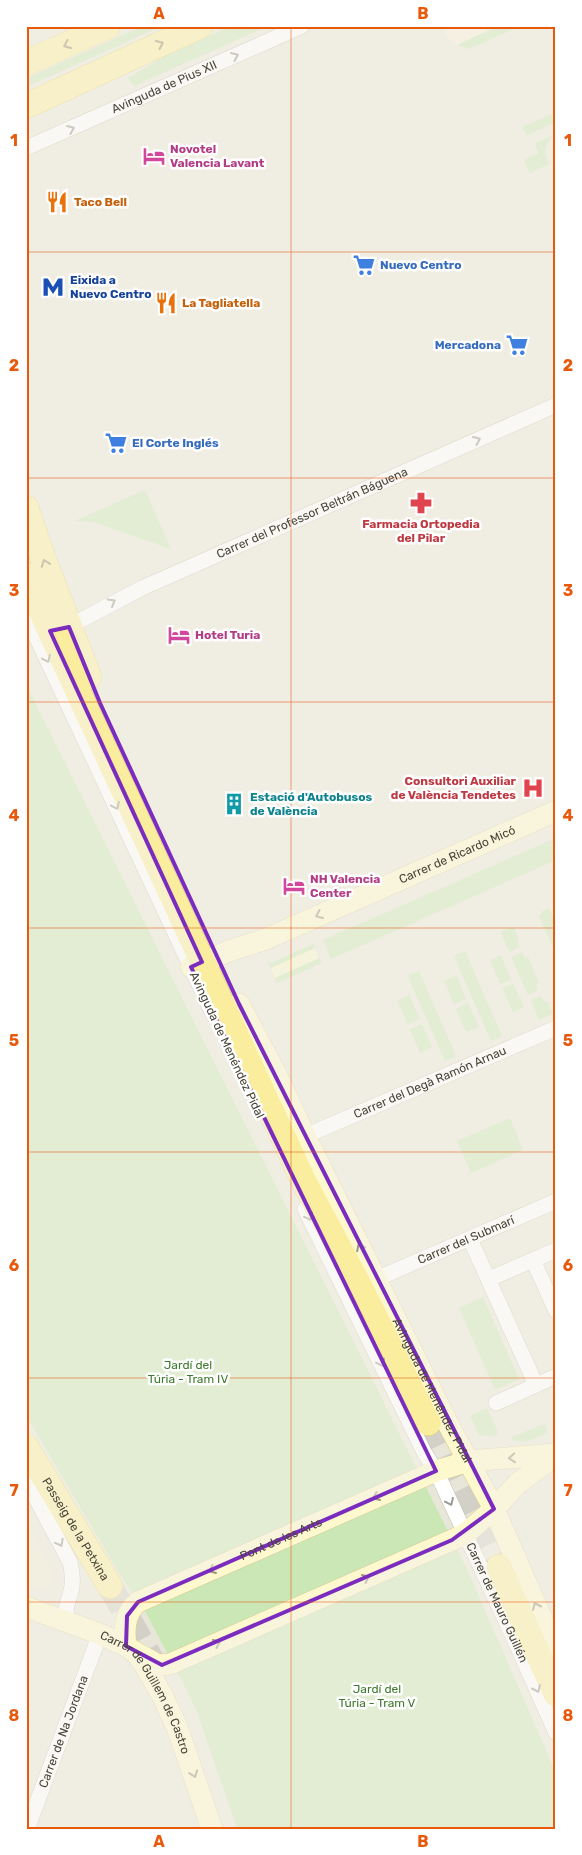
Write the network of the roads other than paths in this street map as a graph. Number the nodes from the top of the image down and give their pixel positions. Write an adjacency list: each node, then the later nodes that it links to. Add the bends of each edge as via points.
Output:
1 (108, 26): 4 (main road, one-way to 4)
2 (200, 26): 5 (main road, one-way to 2)
3 (302, 26): 6 (street, Avinguda de Pius XII, one-way to 3)
4 (26, 63)
5 (26, 106)
6 (26, 148)
7 (556, 405): 12 (street, Carrer del Professor Beltrán Báguena, one-way to 7, via 117,599)
8 (26, 508): 12 (main road, Avinguda de Menéndez Pidal, one-way to 8, via 43,558)
9 (26, 576): 12 (main road, Avinguda de Menéndez Pidal)
10 (26, 603): 12 (street, Avinguda de Menéndez Pidal, via 35,621 44,629)
11 (26, 615): 14 (street, Avinguda de Menéndez Pidal, one-way to 14)
12 (60, 629): 14 (main road, Avinguda de Menéndez Pidal, via 100,703)
13 (556, 811): 14 (main road, Carrer de Ricardo Micó, one-way to 14, via 266,939)
14 (203, 962): 15 (main road, Avinguda de Menéndez Pidal); 23 (main road, Avinguda de Menéndez Pidal, via 303,1180); 32 (street, Avinguda de Menéndez Pidal, one-way to 32, via 306,1212 424,1452)
15 (239, 1004): 17 (main road, Avinguda de Menéndez Pidal); 23 (main road, Avinguda de Menéndez Pidal, via 268,1082)
16 (556, 1028): 17 (street, Carrer del Degà Ramón Arnau)
17 (305, 1136): 23 (main road, Avinguda de Menéndez Pidal, one-way to 17)
18 (556, 1201): 19 (street, Carrer del Submarí)
19 (470, 1238): 22 (street); 23 (street, Carrer del Submarí)
20 (556, 1250): 21 (street)
21 (533, 1260): 22 (street); 24 (street)
22 (489, 1279): 26 (street)
23 (368, 1284): 28 (main road, Avinguda de Menéndez Pidal); 31 (main road, Avinguda de Menéndez Pidal)
24 (556, 1311)
25 (556, 1376): 26 (street)
26 (536, 1385): 27 (street)
27 (496, 1403)
28 (428, 1423)
29 (26, 1447): 37 (main road, Passeig de la Petxina)
30 (556, 1454): 31 (main road, Pont de les Arts, one-way to 31); 34 (main road, via 518,1483)
31 (468, 1461): 32 (main road, Pont de les Arts); 34 (main road, Avinguda de Menéndez Pidal)
32 (428, 1474): 35 (street, Carrer de Mauro Guillén, one-way to 35); 41 (main road, Pont de les Arts, one-way to 41, via 138,1602 127,1616 125,1634)
33 (26, 1480): 39 (street, Passeig de la Petxina, one-way to 39, via 70,1562 72,1588 65,1611)
34 (494, 1508): 35 (main road); 42 (main road, one-way to 34)
35 (459, 1537): 41 (main road, one-way to 35, via 158,1665 173,1662); 44 (street, Carrer de Mauro Guillén, one-way to 44, via 520,1651)
36 (499, 1567): 43 (main road, Carrer de Mauro Guillén)
37 (110, 1586)
38 (26, 1607): 39 (main road, Carrer de Guillem de Castro)
39 (72, 1624): 40 (main road, Carrer de Guillem de Castro)
40 (100, 1634): 41 (main road, Carrer de Guillem de Castro); 45 (street, Carrer de Na Jordana)
41 (130, 1649): 46 (main road, Carrer de Guillem de Castro, one-way to 46, via 152,1677 177,1727)
42 (556, 1651)
43 (556, 1694)
44 (556, 1733)
45 (27, 1829)
46 (212, 1829)

